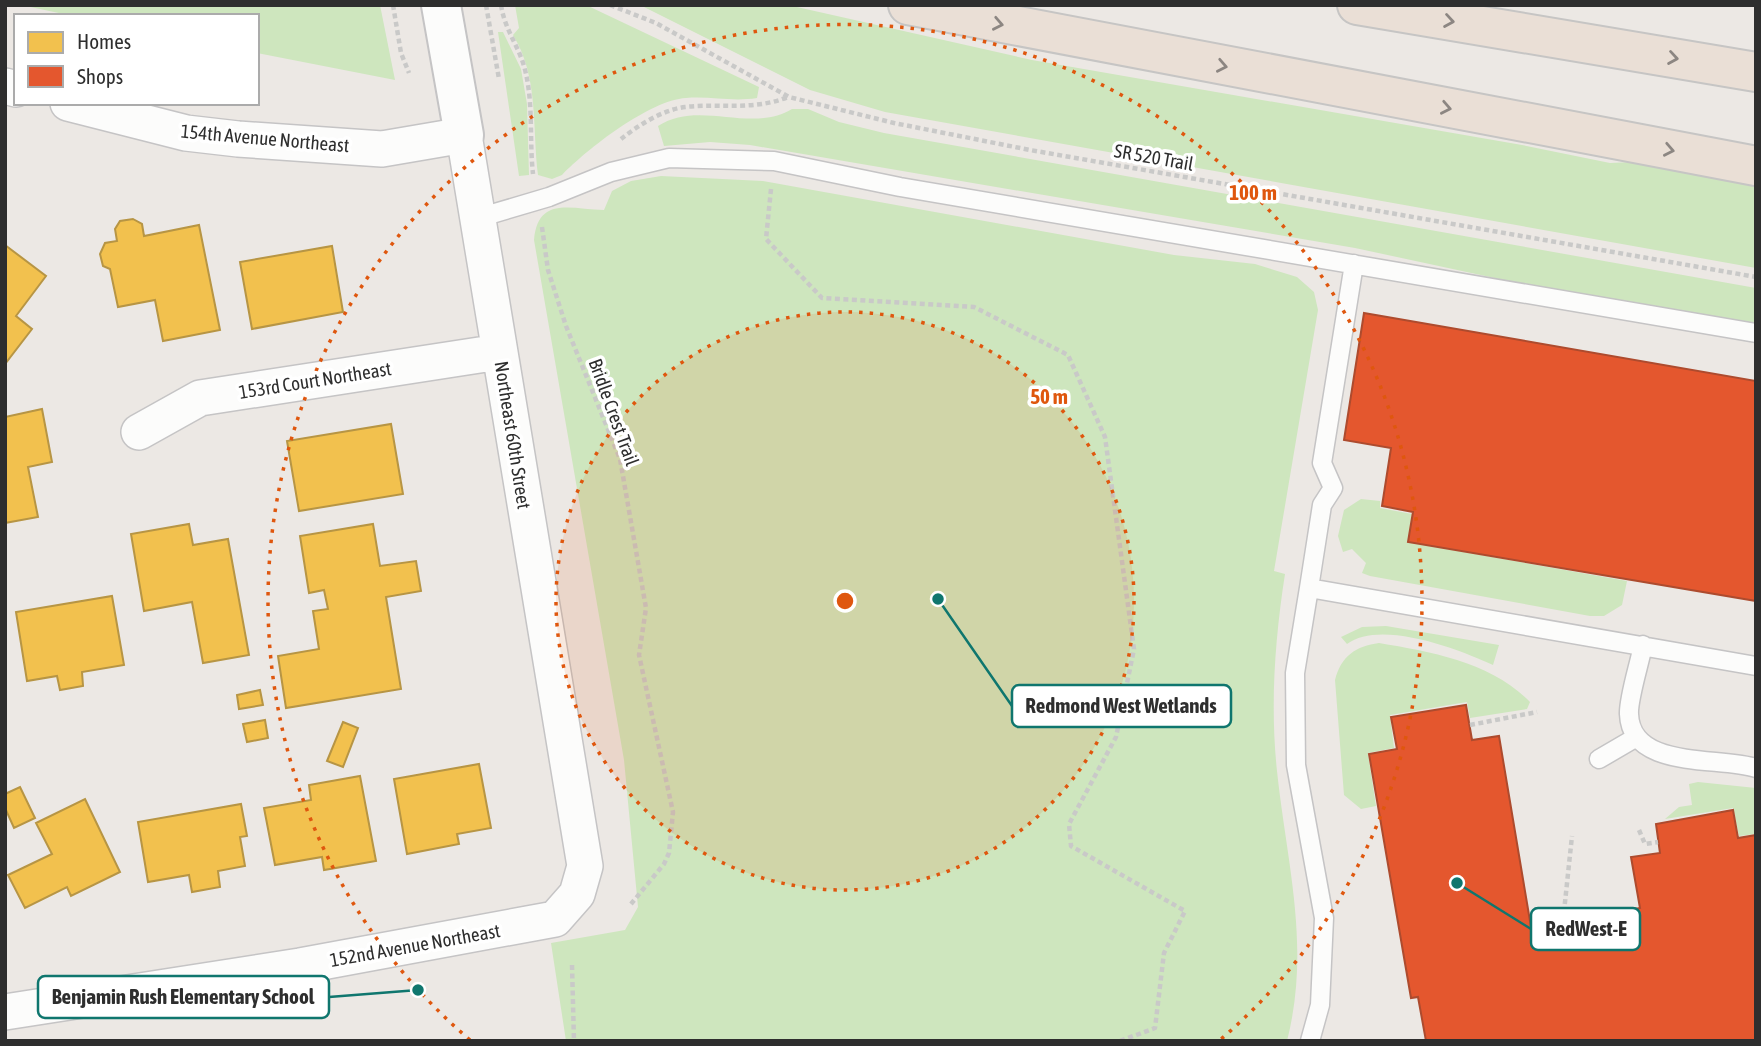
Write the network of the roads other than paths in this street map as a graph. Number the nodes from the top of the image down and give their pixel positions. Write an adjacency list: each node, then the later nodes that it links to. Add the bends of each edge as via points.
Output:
1 (908, 5): 7 (highway, one-way to 7)
2 (1357, 5): 4 (highway, one-way to 4)
3 (442, 12): 6 (street, Northeast 60th Street)
4 (1756, 72)
5 (76, 105): 6 (street, 154th Avenue Northeast, via 186,133 238,139 382,149)
6 (464, 135): 8 (street, Northeast 60th Street)
7 (1756, 166)
8 (478, 218): 9 (lane, via 611,172 668,158 774,161 900,187); 11 (street, Northeast 60th Street)
9 (1354, 264): 10 (lane); 13 (lane, via 1322,463 1333,488 1322,505)
10 (1756, 333)
11 (499, 352): 12 (street, 153rd Court Northeast, via 200,398); 19 (street, Northeast 60th Street)
12 (139, 432)
13 (1309, 588): 14 (lane); 21 (lane, via 1295,673 1296,765 1324,918 1320,1005)
14 (1643, 645): 15 (lane); 16 (lane, via 1628,713)
15 (1756, 666)
16 (1635, 738): 17 (lane); 18 (lane, via 1655,752)
17 (1599, 759)
18 (1756, 768)
19 (585, 866): 20 (street, 152nd Avenue Northeast, via 577,894 555,919 300,966)
20 (5, 1012)
21 (1310, 1041)

